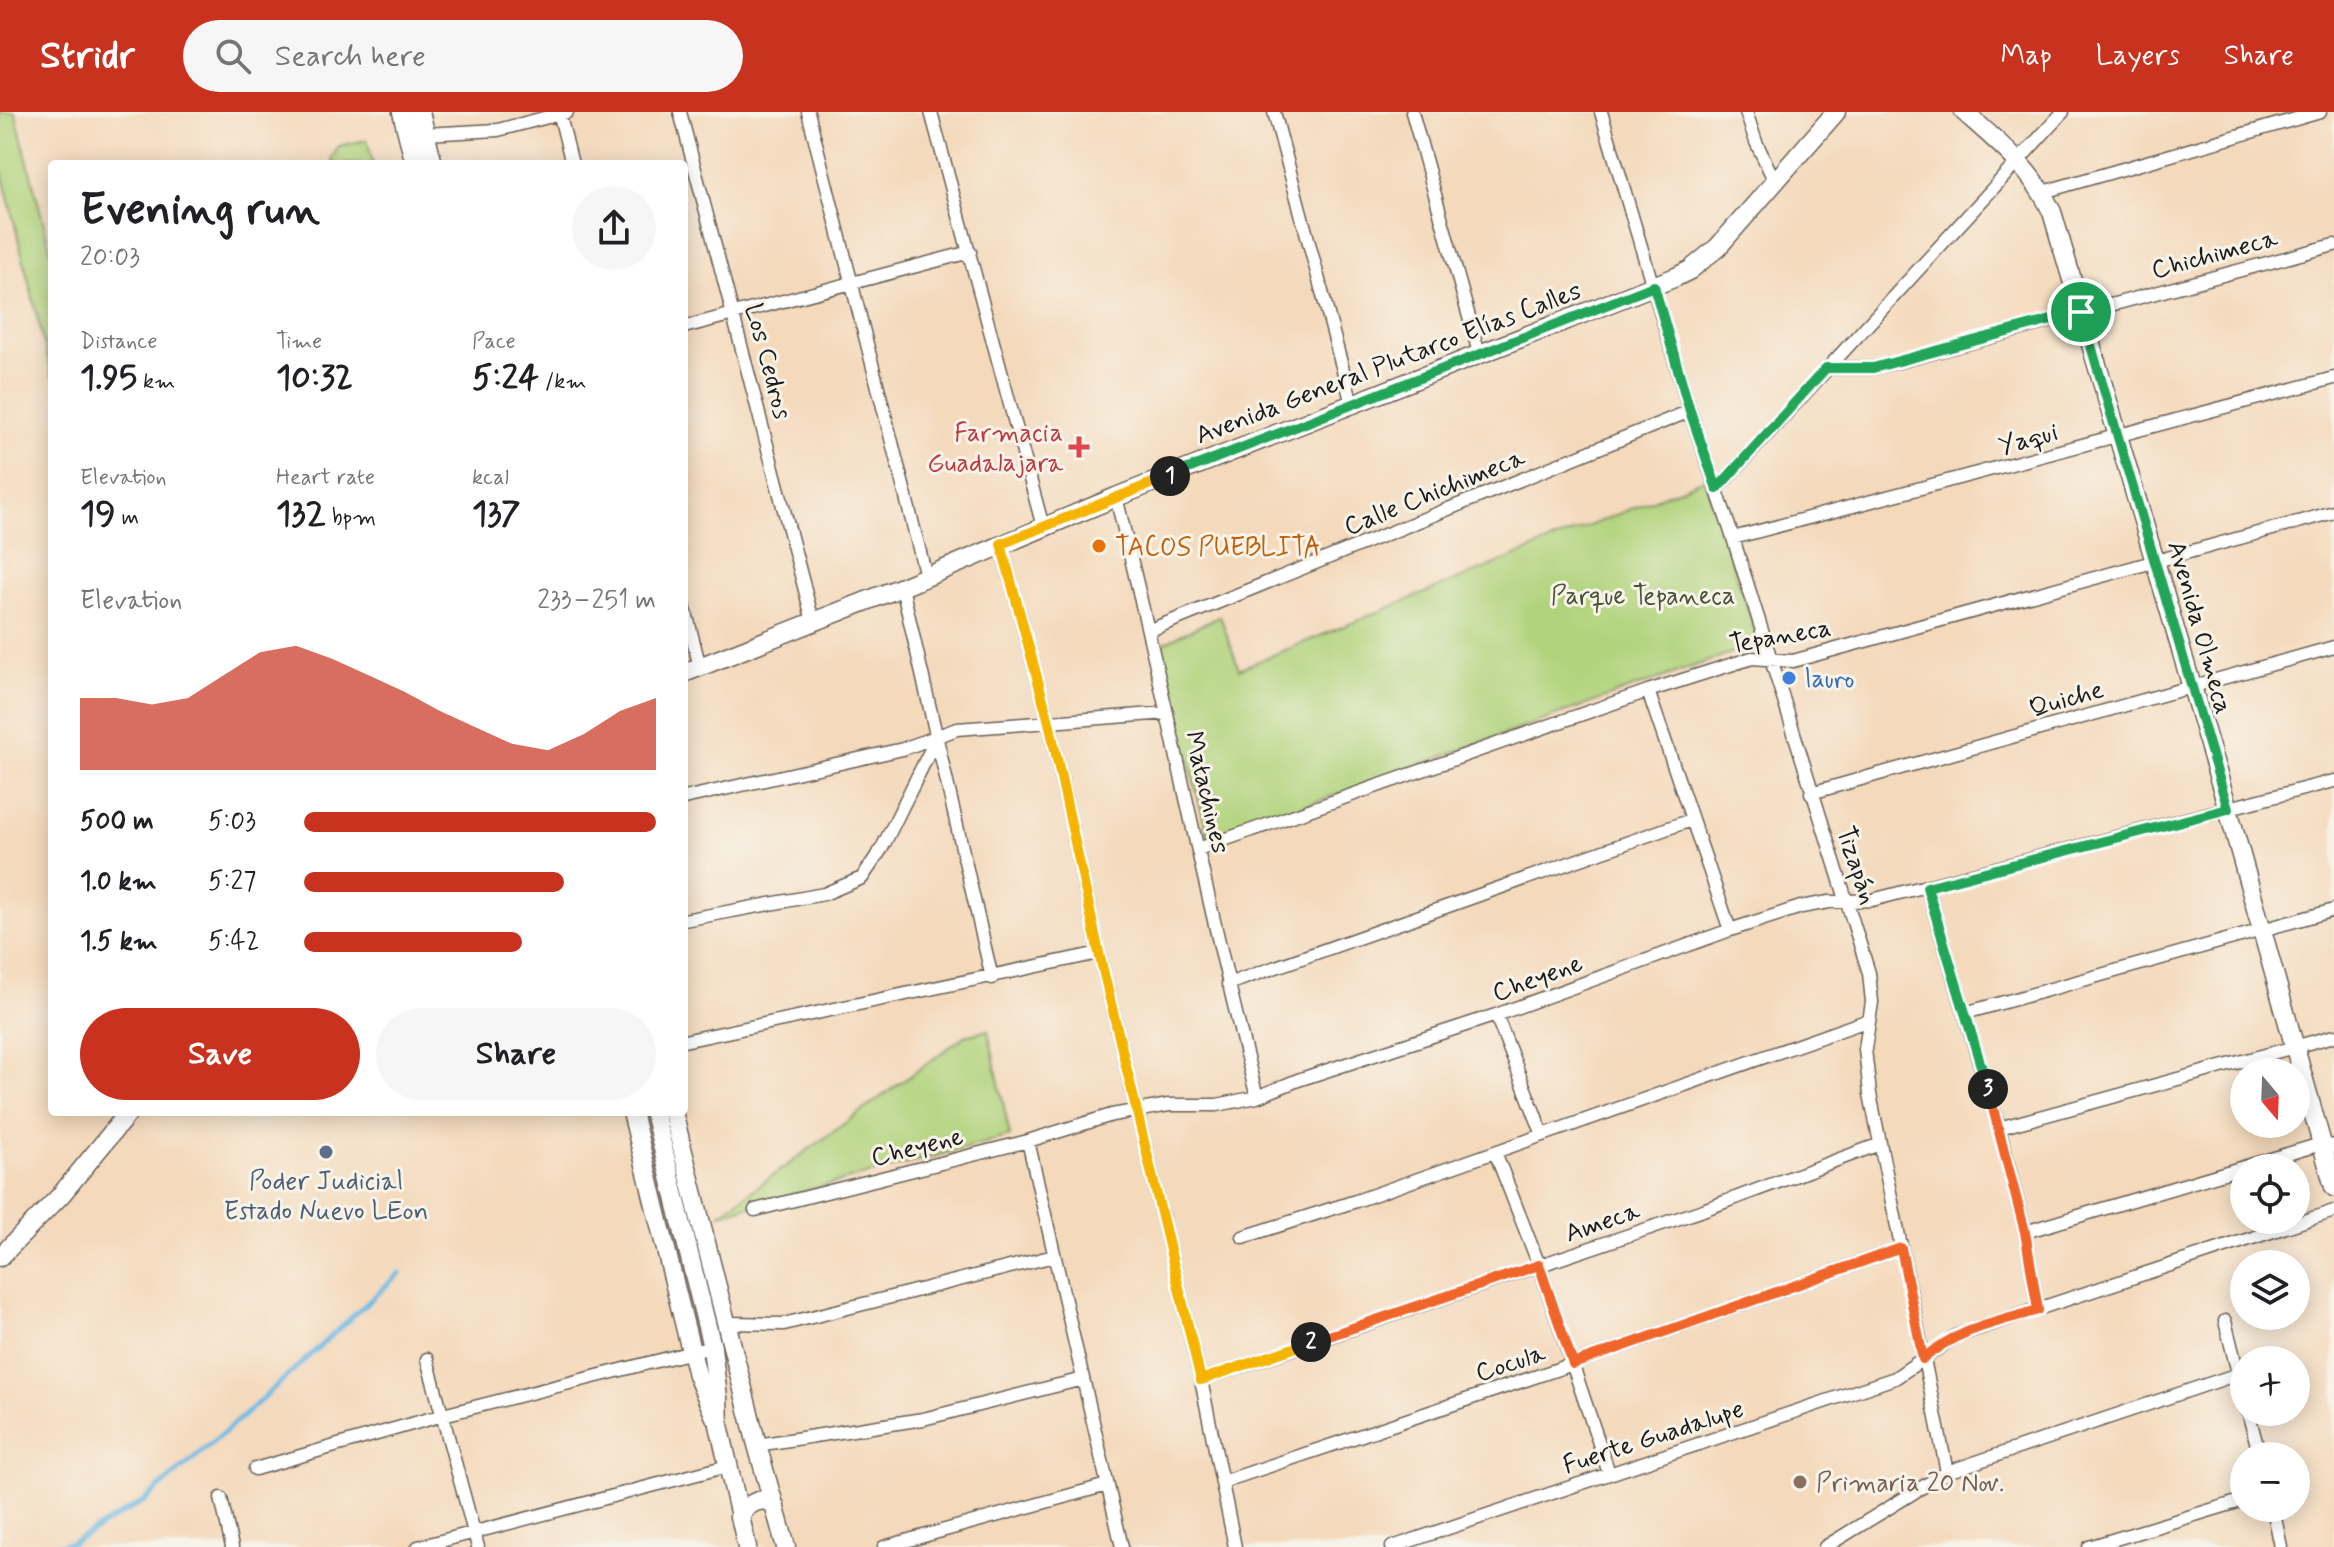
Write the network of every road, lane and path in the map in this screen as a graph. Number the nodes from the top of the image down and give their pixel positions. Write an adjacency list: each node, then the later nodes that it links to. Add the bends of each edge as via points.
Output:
1 (402, 112): 16 (street)
2 (420, 112): 15 (street)
3 (680, 112): 27 (street, Los Cedros)
4 (808, 112): 24 (street)
5 (931, 112): 23 (street)
6 (1274, 112): 32 (street)
7 (1412, 112): 29 (street)
8 (1601, 112): 25 (street, Tizapán)
9 (1746, 112): 20 (street)
10 (1836, 112): 20 (street, Avenida General Plutarco Elías Calles)
11 (1964, 112): 19 (street, Avenida Olmeca)
12 (2063, 112): 19 (street)
13 (2320, 112): 21 (street)
14 (562, 113): 15 (street, via 498,130); 18 (street)
15 (425, 134): 17 (street)
16 (414, 160)
17 (432, 160)
18 (571, 160)
19 (2018, 161): 21 (street, Avenida Olmeca); 30 (street)
20 (1775, 182): 25 (street, Avenida General Plutarco Elías Calles, via 1705,259)
21 (2043, 192): 26 (street, Avenida Olmeca)
22 (2334, 245): 26 (street, Chichimeca)
23 (970, 252): 24 (street); 38 (street)
24 (853, 283): 27 (street); 42 (street)
25 (1654, 286): 29 (street, Avenida General Plutarco Elías Calles); 33 (street, Tizapán)
26 (2081, 312): 30 (street, Chichimeca, via 1873,368); 34 (street, Avenida Olmeca)
27 (735, 313): 28 (street); 44 (street, Los Cedros)
28 (688, 326)
29 (1479, 353): 32 (street, Avenida General Plutarco Elías Calles)
30 (1826, 368): 35 (street)
31 (2334, 378): 34 (street, Yaqui)
32 (1352, 404): 36 (street, Avenida General Plutarco Elías Calles)
33 (1690, 411): 35 (street, Tizapán); 45 (street, Calle Chichimeca)
34 (2117, 436): 39 (street, Yaqui); 41 (street, Avenida Olmeca)
35 (1717, 489): 39 (street, Tizapán)
36 (1116, 497): 38 (street, Avenida General Plutarco Elías Calles); 45 (street, Matachines)
37 (2334, 512): 41 (street, Tepaneca)
38 (1043, 527): 40 (street, Avenida General Plutarco Elías Calles)
39 (1733, 538): 48 (street, Tizapán)
40 (1001, 544): 42 (street, Avenida General Plutarco Elías Calles); 53 (street)
41 (2155, 560): 48 (street, Tepaneca, via 1793,661); 50 (street, Avenida Olmeca)
42 (926, 576): 43 (street, Avenida General Plutarco Elías Calles)
43 (902, 587): 44 (street, Avenida General Plutarco Elías Calles); 54 (street)
44 (813, 621): 49 (street, Avenida General Plutarco Elías Calles)
45 (1150, 630): 52 (street, Matachines)
46 (688, 638): 49 (street)
47 (2334, 647): 50 (street, Quiche)
48 (1771, 660): 51 (street, Tepaneca, via 1752,658); 56 (street, Tizapán)
49 (692, 670)
50 (2191, 686): 56 (street, Quiche); 58 (street, Avenida Olmeca)
51 (1648, 691): 59 (street); 60 (street, Tepaneca)
52 (1167, 713): 53 (street); 60 (street, Matachines)
53 (1049, 722): 54 (street, via 977,726); 67 (street)
54 (937, 737): 57 (street); 64 (street, via 862,878 824,894); 68 (street)
55 (2334, 781): 58 (street, Cheyene)
56 (1811, 793): 62 (street, Tizapán)
57 (688, 797)
58 (2228, 809): 61 (street, Cheyene); 66 (street, Avenida Olmeca)
59 (1691, 820): 65 (street); 69 (street)
60 (1198, 849): 69 (street, Matachines)
61 (1927, 887): 62 (street, Cheyene); 70 (street)
62 (1847, 902): 65 (street, Cheyene, via 1801,907); 72 (street, Tizapán, via 1872,986)
63 (2334, 910): 66 (street)
64 (688, 919)
65 (1730, 930): 71 (street, Cheyene)
66 (2260, 930): 70 (street); 75 (street, Avenida Olmeca)
67 (1099, 953): 68 (street); 77 (street)
68 (992, 978): 74 (street)
69 (1228, 984): 76 (street, Matachines)
70 (1965, 1013): 82 (street)
71 (1496, 1015): 76 (street, Cheyene); 83 (street)
72 (1869, 1020): 83 (street); 85 (street, Tizapán, via 1865,1064)
73 (2334, 1036): 75 (street)
74 (688, 1040)
75 (2295, 1046): 82 (street); 86 (street, Avenida Olmeca)
76 (1257, 1097): 77 (street, Cheyene)
77 (1137, 1111): 84 (street, Cheyene); 108 (street)
78 (126, 1116): 95 (street, via 60,1196)
79 (633, 1116): 102 (street)
80 (655, 1116): 101 (street)
81 (674, 1116): 99 (street)
82 (1999, 1128): 91 (street)
83 (1543, 1135): 87 (street)
84 (1028, 1141): 89 (street, Cheyene); 94 (street)
85 (1880, 1144): 93 (street, Tizapán); 96 (street, Ameca)
86 (2328, 1145): 88 (street, Avenida Olmeca); 91 (street)
87 (1495, 1152): 92 (street); 96 (street)
88 (2334, 1187)
89 (755, 1210)
90 (2334, 1211): 97 (street, Fuerte Guadalupe)
91 (2025, 1232): 97 (street)
92 (1243, 1237)
93 (1901, 1248): 104 (street, Tizapán); 105 (street, Cocula)
94 (1054, 1256): 99 (street, via 784,1324); 107 (street)
95 (0, 1257)
96 (1539, 1265): 105 (street); 108 (street, Ameca)
97 (2038, 1310): 104 (street, Fuerte Guadalupe, via 1956,1336)
98 (2225, 1321): 100 (street)
99 (726, 1323): 111 (street)
100 (2231, 1346)
101 (712, 1347): 102 (street); 110 (street)
102 (691, 1351): 109 (street); 110 (street)
103 (427, 1359): 109 (street)
104 (1923, 1359): 114 (street, Tizapán); 115 (street, Fuerte Guadalupe, via 1895,1378)
105 (1573, 1364): 115 (street); 116 (street, Cocula)
106 (2230, 1377): 114 (street)
107 (1083, 1379): 111 (street, via 923,1419); 117 (street)
108 (1201, 1380): 116 (street)
109 (443, 1415): 113 (street); 123 (street)
110 (719, 1425): 112 (street)
111 (757, 1445): 120 (street)
112 (728, 1466): 121 (street); 123 (street)
113 (255, 1469)
114 (1947, 1472): 133 (street)
115 (1609, 1473): 132 (street, Fuerte Guadalupe)
116 (1222, 1482): 131 (street)
117 (1107, 1485): 129 (street); 130 (street)
118 (221, 1498): 124 (street)
119 (2230, 1504): 134 (street)
120 (775, 1506): 121 (street, via 761,1500); 128 (street)
121 (739, 1517): 127 (street)
122 (2276, 1522): 135 (street)
123 (474, 1532): 125 (street); 126 (street)
124 (232, 1547)
125 (418, 1547)
126 (478, 1547)
127 (747, 1547)
128 (786, 1547)
129 (884, 1547)
130 (1122, 1547)
131 (1235, 1547)
132 (1392, 1547)
133 (1825, 1547)
134 (2089, 1547)
135 (2281, 1547)

